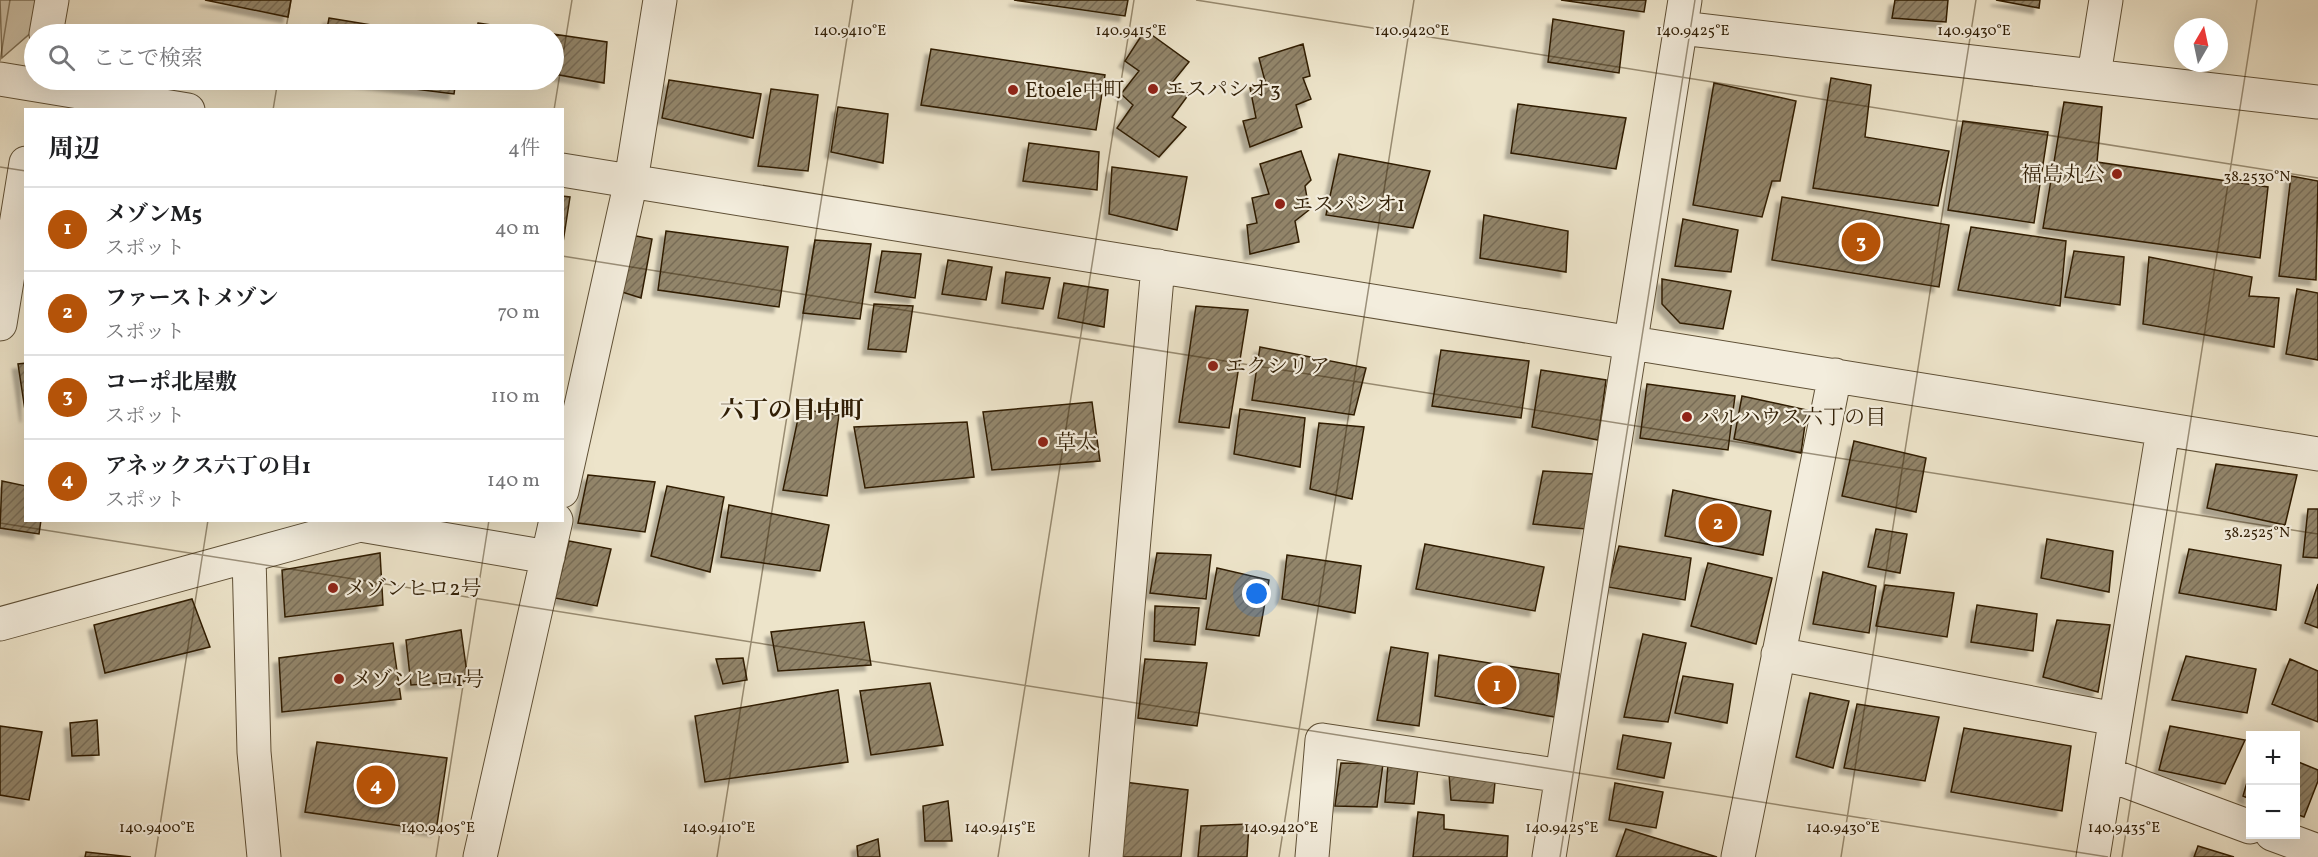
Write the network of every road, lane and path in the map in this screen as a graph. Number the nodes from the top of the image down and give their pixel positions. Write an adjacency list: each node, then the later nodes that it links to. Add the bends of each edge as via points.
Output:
1 (52, 0): 5 (street)
2 (660, 0): 14 (street)
3 (2106, 0): 6 (street)
4 (1683, 14): 6 (street); 17 (street)
5 (48, 24)
6 (2094, 75): 10 (street)
7 (0, 79): 8 (street)
8 (24, 87)
9 (37, 91): 11 (street)
10 (2318, 102)
11 (172, 108)
12 (564, 170): 14 (street)
13 (24, 175): 16 (street)
14 (631, 181): 15 (street); 21 (street)
15 (1158, 266): 17 (street); 35 (street)
16 (0, 324)
17 (1629, 342): 18 (street); 29 (street)
18 (1835, 375): 19 (street); 26 (street)
19 (2163, 430): 20 (street); 27 (street)
20 (2318, 454)
21 (564, 482)
22 (556, 522): 24 (street)
23 (249, 556): 24 (street, via 360,525); 25 (street); 33 (street, via 254,752)
24 (548, 556): 34 (street)
25 (0, 624)
26 (1778, 654): 27 (street); 38 (street)
27 (2115, 718): 28 (street)
28 (2107, 774): 30 (street); 39 (street)
29 (1562, 776): 36 (street, via 1322,740); 37 (street)
30 (2246, 826)
31 (2286, 839): 32 (street)
32 (2318, 851)
33 (264, 857)
34 (480, 857)
35 (1106, 857)
36 (1312, 857)
37 (1549, 857)
38 (1738, 857)
39 (2093, 857)

